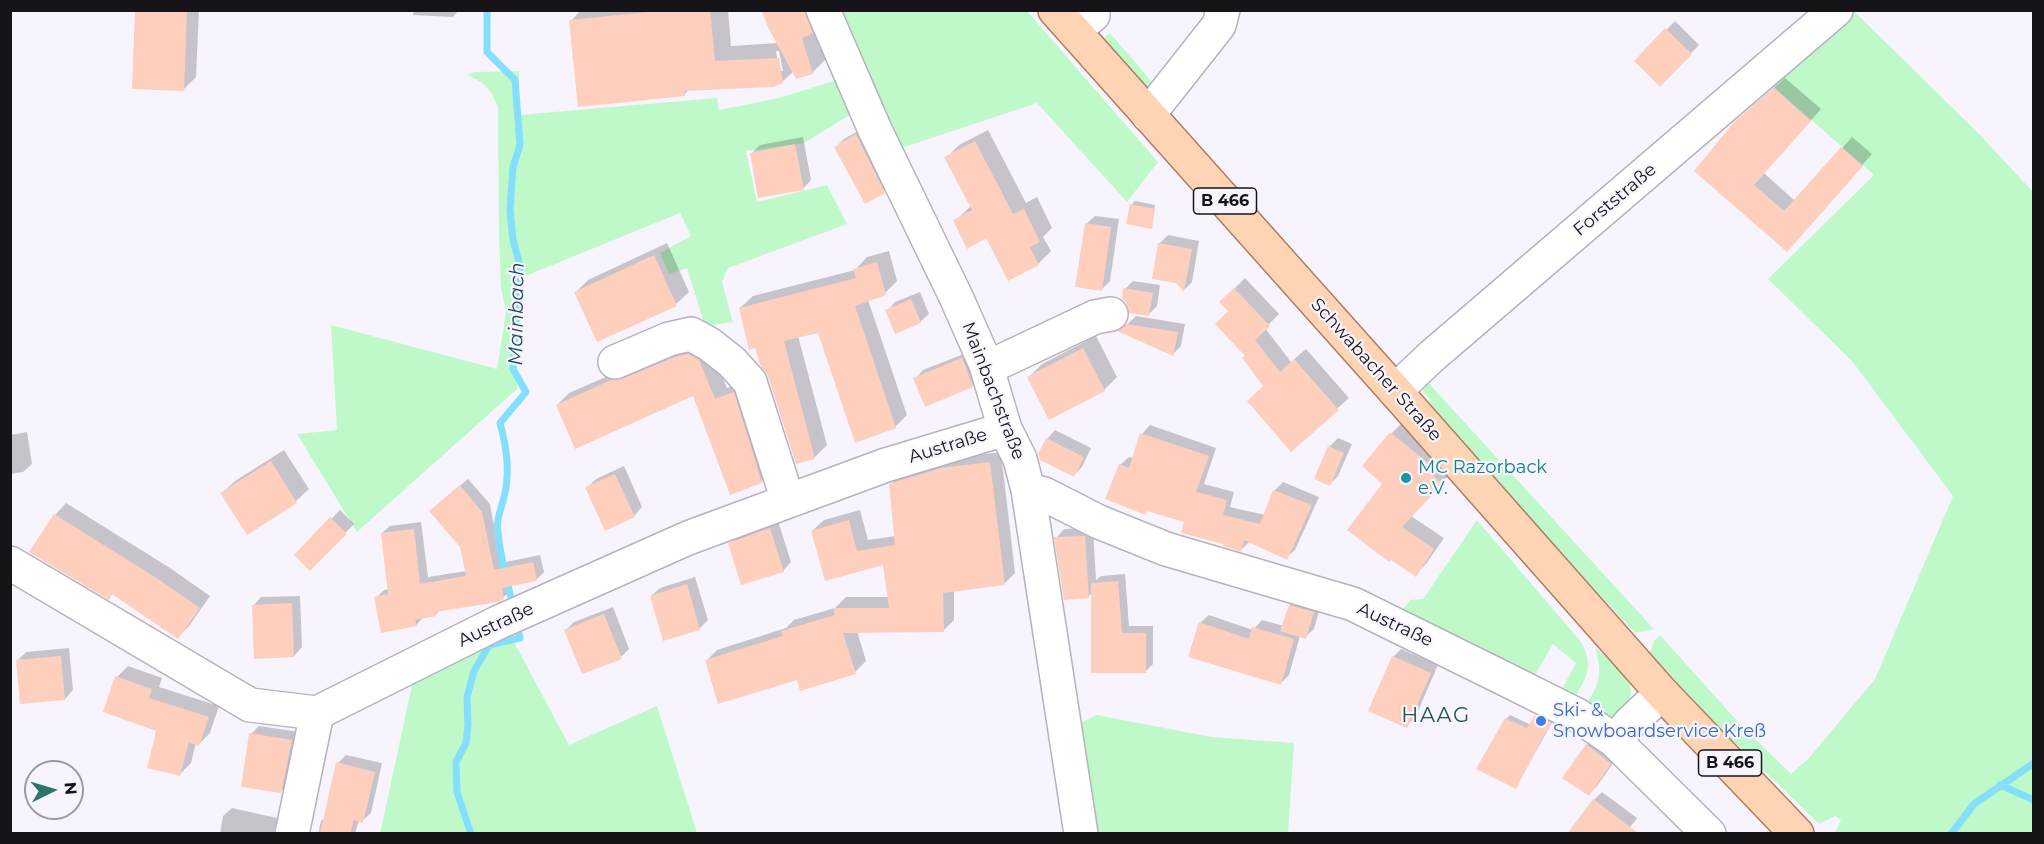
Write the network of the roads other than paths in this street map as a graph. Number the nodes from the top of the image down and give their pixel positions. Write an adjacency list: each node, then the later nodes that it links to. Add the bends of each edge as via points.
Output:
1 (823, 10): 8 (street, Mainbachstraße)
2 (1223, 10): 5 (street, via 1219,25)
3 (1836, 10): 9 (street, Forststraße)
4 (1074, 17): 5 (main road, Schwabacher Straße / B 466)
5 (1148, 115): 9 (main road, Schwabacher Straße / B 466)
6 (1111, 314): 8 (street, via 1095,317)
7 (615, 362): 12 (street, via 691,334 732,362 750,382)
8 (987, 368): 10 (street, Mainbachstraße)
9 (1395, 391): 14 (main road, Schwabacher Straße / B 466)
10 (1005, 429): 11 (street, Mainbachstraße, via 1020,459); 12 (street, Austraße, via 886,465)
11 (1028, 490): 16 (street, Austraße, via 1166,549 1353,604 1577,715); 18 (street, Mainbachstraße)
12 (788, 501): 15 (street, Austraße, via 688,538 507,618)
13 (10, 563): 15 (street, via 250,705)
14 (1662, 693): 16 (street); 20 (main road, Schwabacher Straße / B 466)
15 (317, 713): 17 (street)
16 (1615, 741): 19 (street, Austraße)
17 (292, 834)
18 (1081, 834)
19 (1709, 834)
20 (1797, 834)

